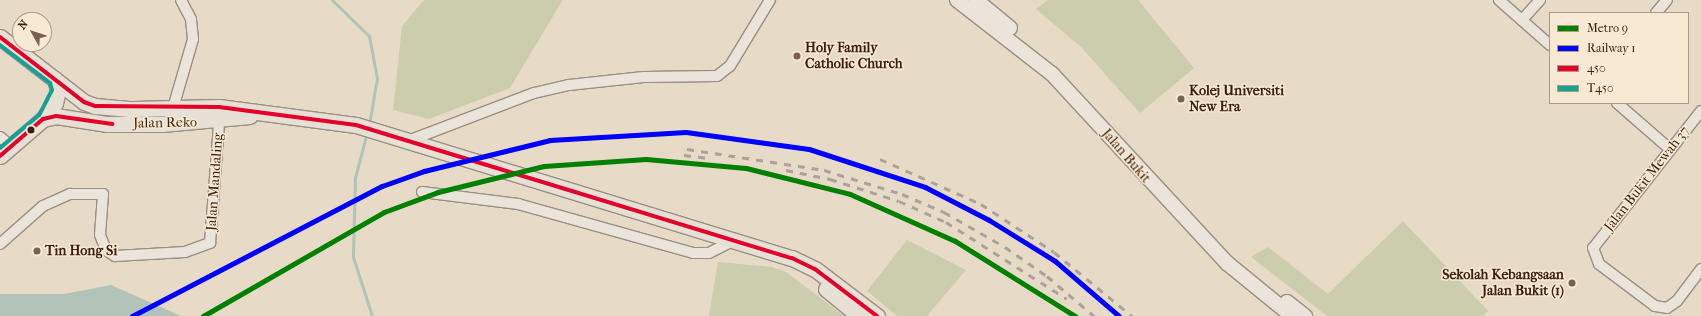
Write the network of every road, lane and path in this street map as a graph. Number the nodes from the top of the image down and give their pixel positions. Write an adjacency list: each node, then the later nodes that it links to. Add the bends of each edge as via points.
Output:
1 (181, 0): 14 (street, via 191,19 192,39)
2 (770, 0): 19 (street, via 730,66 718,76 644,77 584,83 534,93)
3 (957, 0): 29 (main road, Jalan Bukit, via 1052,74 1227,264)
4 (976, 0): 30 (main road, Jalan Bukit, via 1072,82 1232,259)
5 (1499, 0): 9 (street)
6 (1540, 0): 9 (street)
7 (1667, 0): 8 (street)
8 (1657, 12)
9 (1522, 20): 11 (street)
10 (0, 37): 12 (main road, Jalan Reko)
11 (1549, 44)
12 (55, 79): 14 (main road, Jalan Reko, via 95,106); 17 (main road, via 57,98)
13 (1618, 104): 21 (street)
14 (172, 108): 16 (main road, Jalan Reko, via 219,107)
15 (1701, 111): 21 (street, Jalan Bukit Mewah 37)
16 (263, 114): 18 (main road, Jalan Reko); 19 (main road, Jalan Reko, via 338,121)
17 (43, 119): 18 (main road, Jalan Reko, via 56,116 107,124); 20 (main road)
18 (219, 122): 24 (street, Jalan Mandaling, via 210,242 185,252 115,256 106,250 100,236 103,194 77,194 54,199)
19 (408, 141): 23 (main road, Jalan Reko)
20 (4, 146)
21 (1670, 149): 26 (street, Jalan Bukit Mewah 37, via 1593,248 1599,264 1655,306 1667,308 1677,302)
22 (422, 192): 23 (street, via 518,204 693,253 709,253)
23 (734, 240): 25 (main road, Jalan Reko)
24 (0, 244)
25 (771, 251): 27 (main road, Jalan Reko); 28 (main road, Jalan Reko, via 815,269)
26 (1701, 269)
27 (859, 316)
28 (877, 316)
29 (1292, 316)
30 (1305, 316)

